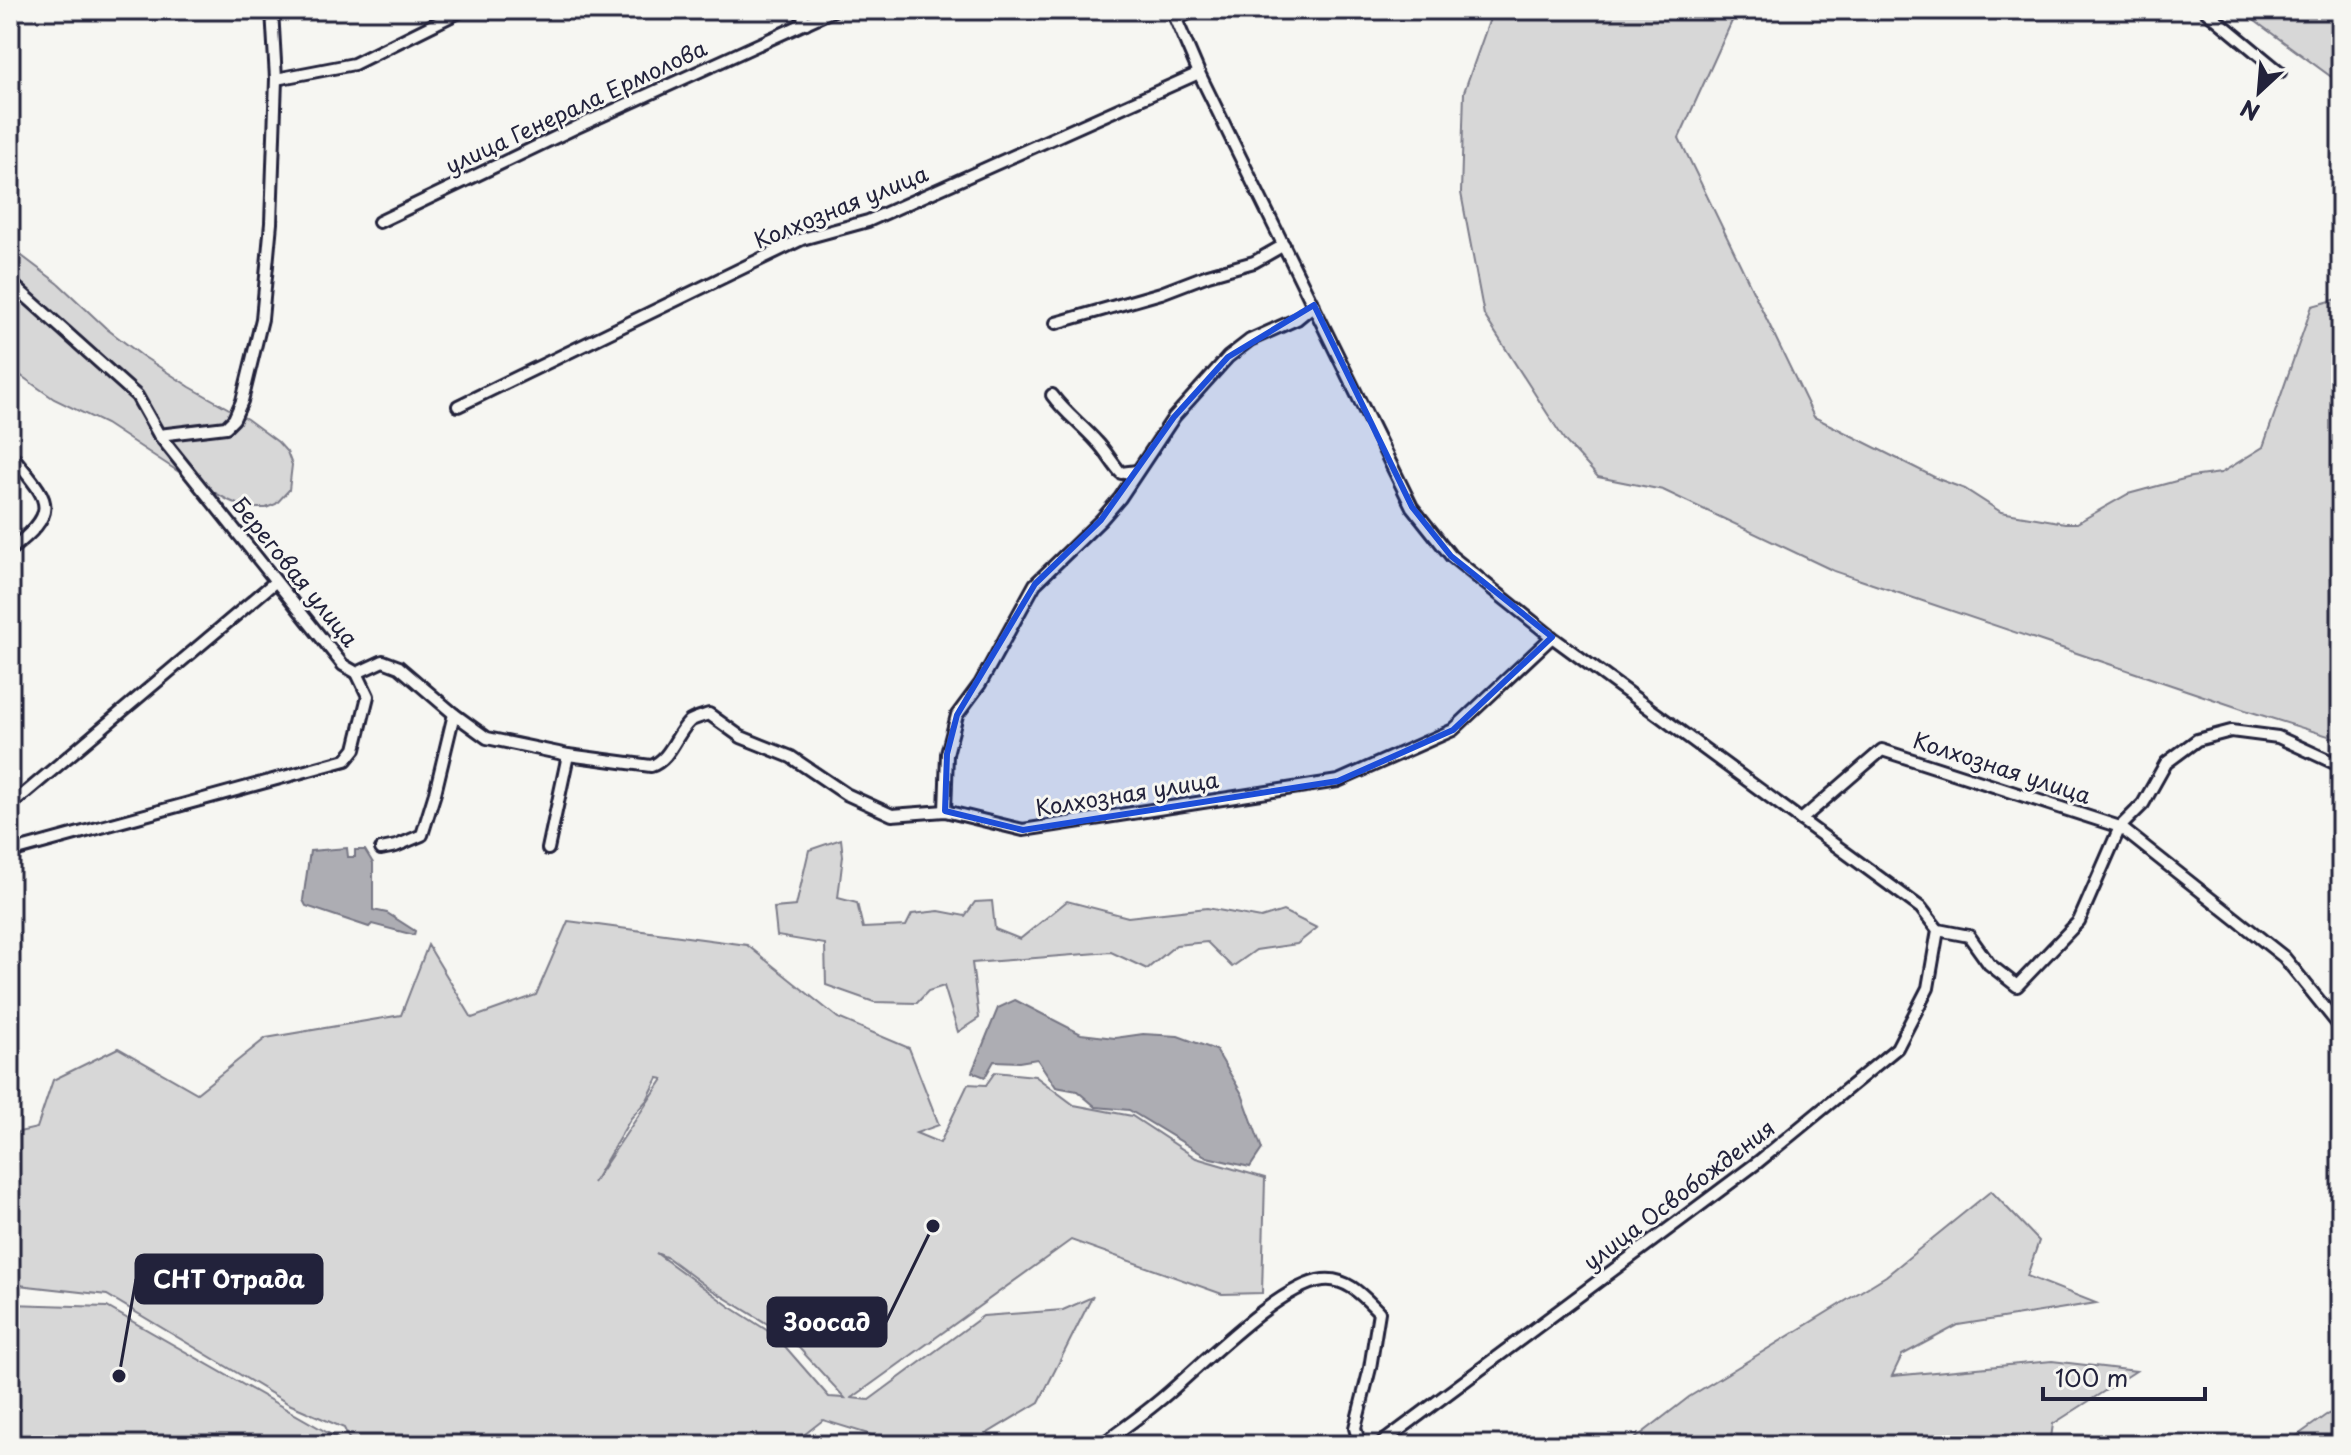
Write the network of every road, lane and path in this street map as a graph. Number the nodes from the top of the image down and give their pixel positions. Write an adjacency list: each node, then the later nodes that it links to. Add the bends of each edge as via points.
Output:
1 (272, 10): 11 (street)
2 (463, 10): 11 (street, via 354,64)
3 (799, 10): 8 (street)
4 (834, 10): 8 (street, улица Генерала Ермолова)
5 (1196, 10): 7 (street)
6 (2205, 10): 9 (street)
7 (1174, 14): 10 (street)
8 (806, 23): 12 (street, улица Генерала Ермолова)
9 (2280, 72)
10 (1199, 73): 13 (street); 18 (street, Колхозная улица, via 868,221 802,239)
11 (276, 79): 19 (street, via 262,319 242,401 226,427)
12 (379, 222)
13 (1284, 245): 15 (street); 16 (street, via 1254,262)
14 (10, 282): 19 (street, Береговая улица, via 137,396)
15 (1314, 305): 21 (street, via 1228,357 1174,417); 24 (street, via 1412,507 1451,556)
16 (1056, 323)
17 (1052, 395): 21 (street, via 1121,473)
18 (458, 406)
19 (159, 435): 23 (street, Береговая улица)
20 (10, 453): 22 (street, via 40,491 45,507 42,521)
21 (1137, 471): 30 (street, via 1101,520 1035,584 957,715 947,754)
22 (10, 550)
23 (275, 582): 25 (street, Береговая улица, via 343,665); 29 (street)
24 (1552, 637): 30 (street, Колхозная улица, via 1453,730 1338,781 1023,830); 31 (street)
25 (357, 673): 26 (street, Береговая улица, via 383,661 399,667); 35 (street, via 368,696 355,749 346,760)
26 (454, 714): 27 (street, Береговая улица, via 487,738); 33 (street, via 422,835)
27 (568, 755): 30 (street, Колхозная улица, via 651,766 666,756 691,720 709,714 741,737 791,757 846,794 892,815); 34 (street)
28 (2341, 766): 32 (street, via 2278,737 2231,731 2197,740 2166,763 2143,804)
29 (11, 805)
30 (945, 811)
31 (1801, 820): 32 (street, Колхозная улица, via 1882,750); 36 (street, via 1921,908)
32 (2120, 827): 36 (street, via 2079,921 2017,986 1989,964 1969,936); 37 (street, via 2284,957)
33 (381, 849)
34 (548, 849)
35 (10, 852)
36 (1938, 930): 42 (street, улица Освобождения, via 1928,988 1897,1048 1758,1162)
37 (2341, 1028)
38 (10, 1439): 39 (street)
39 (20, 1445)
40 (1101, 1445): 41 (street, via 1291,1290 1324,1279 1353,1286 1379,1312 1355,1428)
41 (1360, 1445)
42 (1379, 1445)

